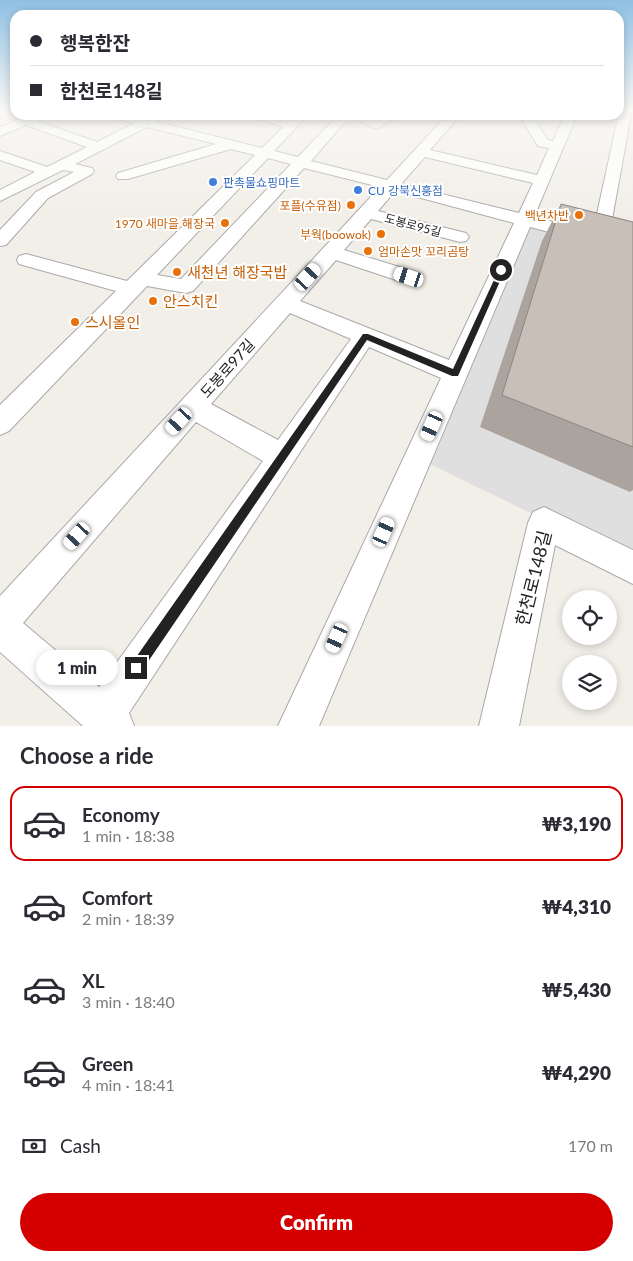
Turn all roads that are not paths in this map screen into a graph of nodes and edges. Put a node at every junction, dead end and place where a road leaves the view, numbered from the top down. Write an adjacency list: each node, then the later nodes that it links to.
1 (85, 143): 12 (street)
2 (107, 143): 12 (street)
3 (227, 143): 10 (street)
4 (276, 143): 14 (street)
5 (319, 143): 16 (street)
6 (430, 143): 13 (street, 도봉로97길)
7 (546, 143): 11 (street)
8 (559, 143): 11 (street)
9 (619, 143): 26 (street)
10 (232, 144): 14 (street); 20 (street)
11 (558, 146): 19 (street)
12 (99, 147): 17 (street)
13 (426, 147): 19 (street); 21 (street, 도봉로97길)
14 (266, 153): 16 (street); 32 (street)
15 (0, 155): 18 (street)
16 (301, 163): 21 (street); 32 (street)
17 (63, 165): 18 (street); 27 (street)
18 (48, 172): 22 (street)
19 (544, 174): 24 (street)
20 (123, 176)
21 (391, 184): 23 (street, 도봉로97길); 24 (street)
22 (0, 196)
23 (366, 213): 25 (street, 도봉로95길); 29 (street, 도봉로97길)
24 (524, 219): 26 (street); 35 (street)
25 (460, 237)
26 (600, 239): 28 (street)
27 (0, 241)
28 (633, 248)
29 (331, 252): 31 (street); 33 (street, 도봉로97길)
30 (26, 260): 32 (street)
31 (409, 277)
32 (137, 284): 37 (street)
33 (285, 303): 34 (street); 36 (street, 도봉로97길)
34 (366, 336): 35 (street); 38 (street)
35 (455, 373): 43 (street)
36 (192, 407): 38 (street); 40 (street, 도봉로97길)
37 (0, 423)
38 (282, 457): 42 (street)
39 (633, 567): 44 (street, 한천로148길)
40 (0, 622)
41 (0, 628): 42 (street)
42 (108, 721)
43 (298, 726)
44 (499, 726)

